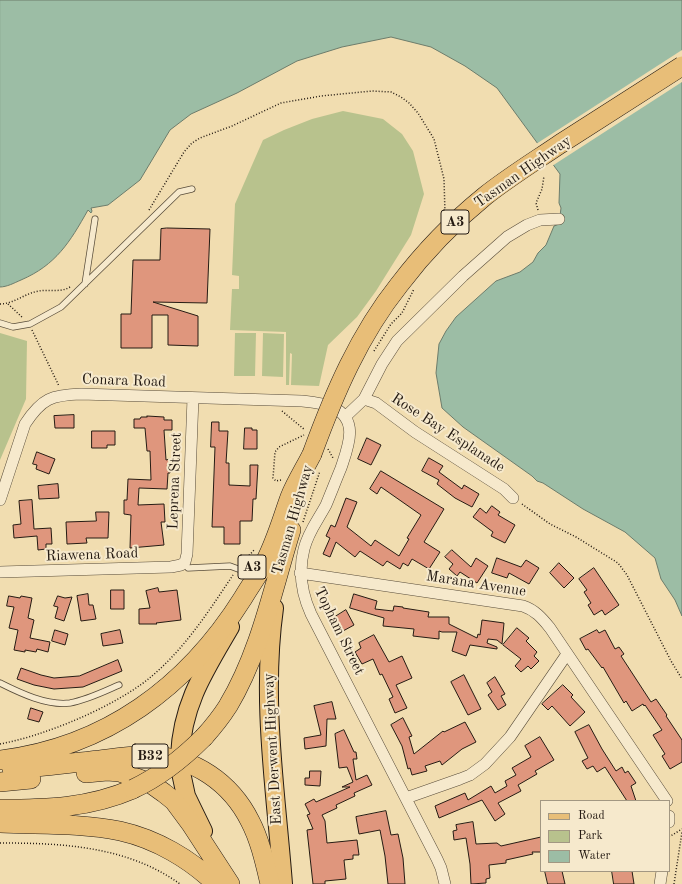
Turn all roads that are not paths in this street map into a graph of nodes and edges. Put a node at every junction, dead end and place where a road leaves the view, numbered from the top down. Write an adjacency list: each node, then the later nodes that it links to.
1 (682, 66): 10 (highway, Tasman Highway / A3, bridge)
2 (192, 189): 5 (lane)
3 (95, 219): 5 (lane)
4 (559, 219): 8 (street)
5 (85, 284): 6 (lane)
6 (0, 323)
7 (193, 398): 9 (street, Conara Road); 12 (street, Conara Road); 13 (street, Leprena Street)
8 (364, 399): 9 (street); 11 (street, Rose Bay Esplanade)
9 (345, 418): 17 (street, Topham Street)
10 (317, 460): 14 (highway, Tasman Highway / A3); 15 (highway, Tasman Highway / A3)
11 (513, 498)
12 (0, 500)
13 (184, 563): 15 (lane); 16 (street, Riawena Road)
14 (280, 566): 27 (highway, Tasman Highway / A3, bridge); 34 (main road, East Derwent Highway)
15 (249, 567): 21 (highway, A3); 22 (highway, Tasman Highway / A3); 32 (main road, A3)
16 (0, 572)
17 (300, 573): 18 (street, Marana Avenue); 25 (street, Topham Street)
18 (567, 654): 25 (street); 26 (street, Marana Avenue)
19 (0, 682): 20 (lane)
20 (119, 685)
21 (0, 753)
22 (0, 760)
23 (0, 770): 33 (highway, B32)
24 (0, 782): 31 (highway)
25 (406, 798): 35 (street, Topham Street)
26 (667, 800)
27 (0, 809)
28 (0, 823): 30 (highway)
29 (662, 872): 36 (street)
30 (216, 884)
31 (230, 884)
32 (236, 884)
33 (270, 884)
34 (283, 884)
35 (445, 884)
36 (660, 884)

